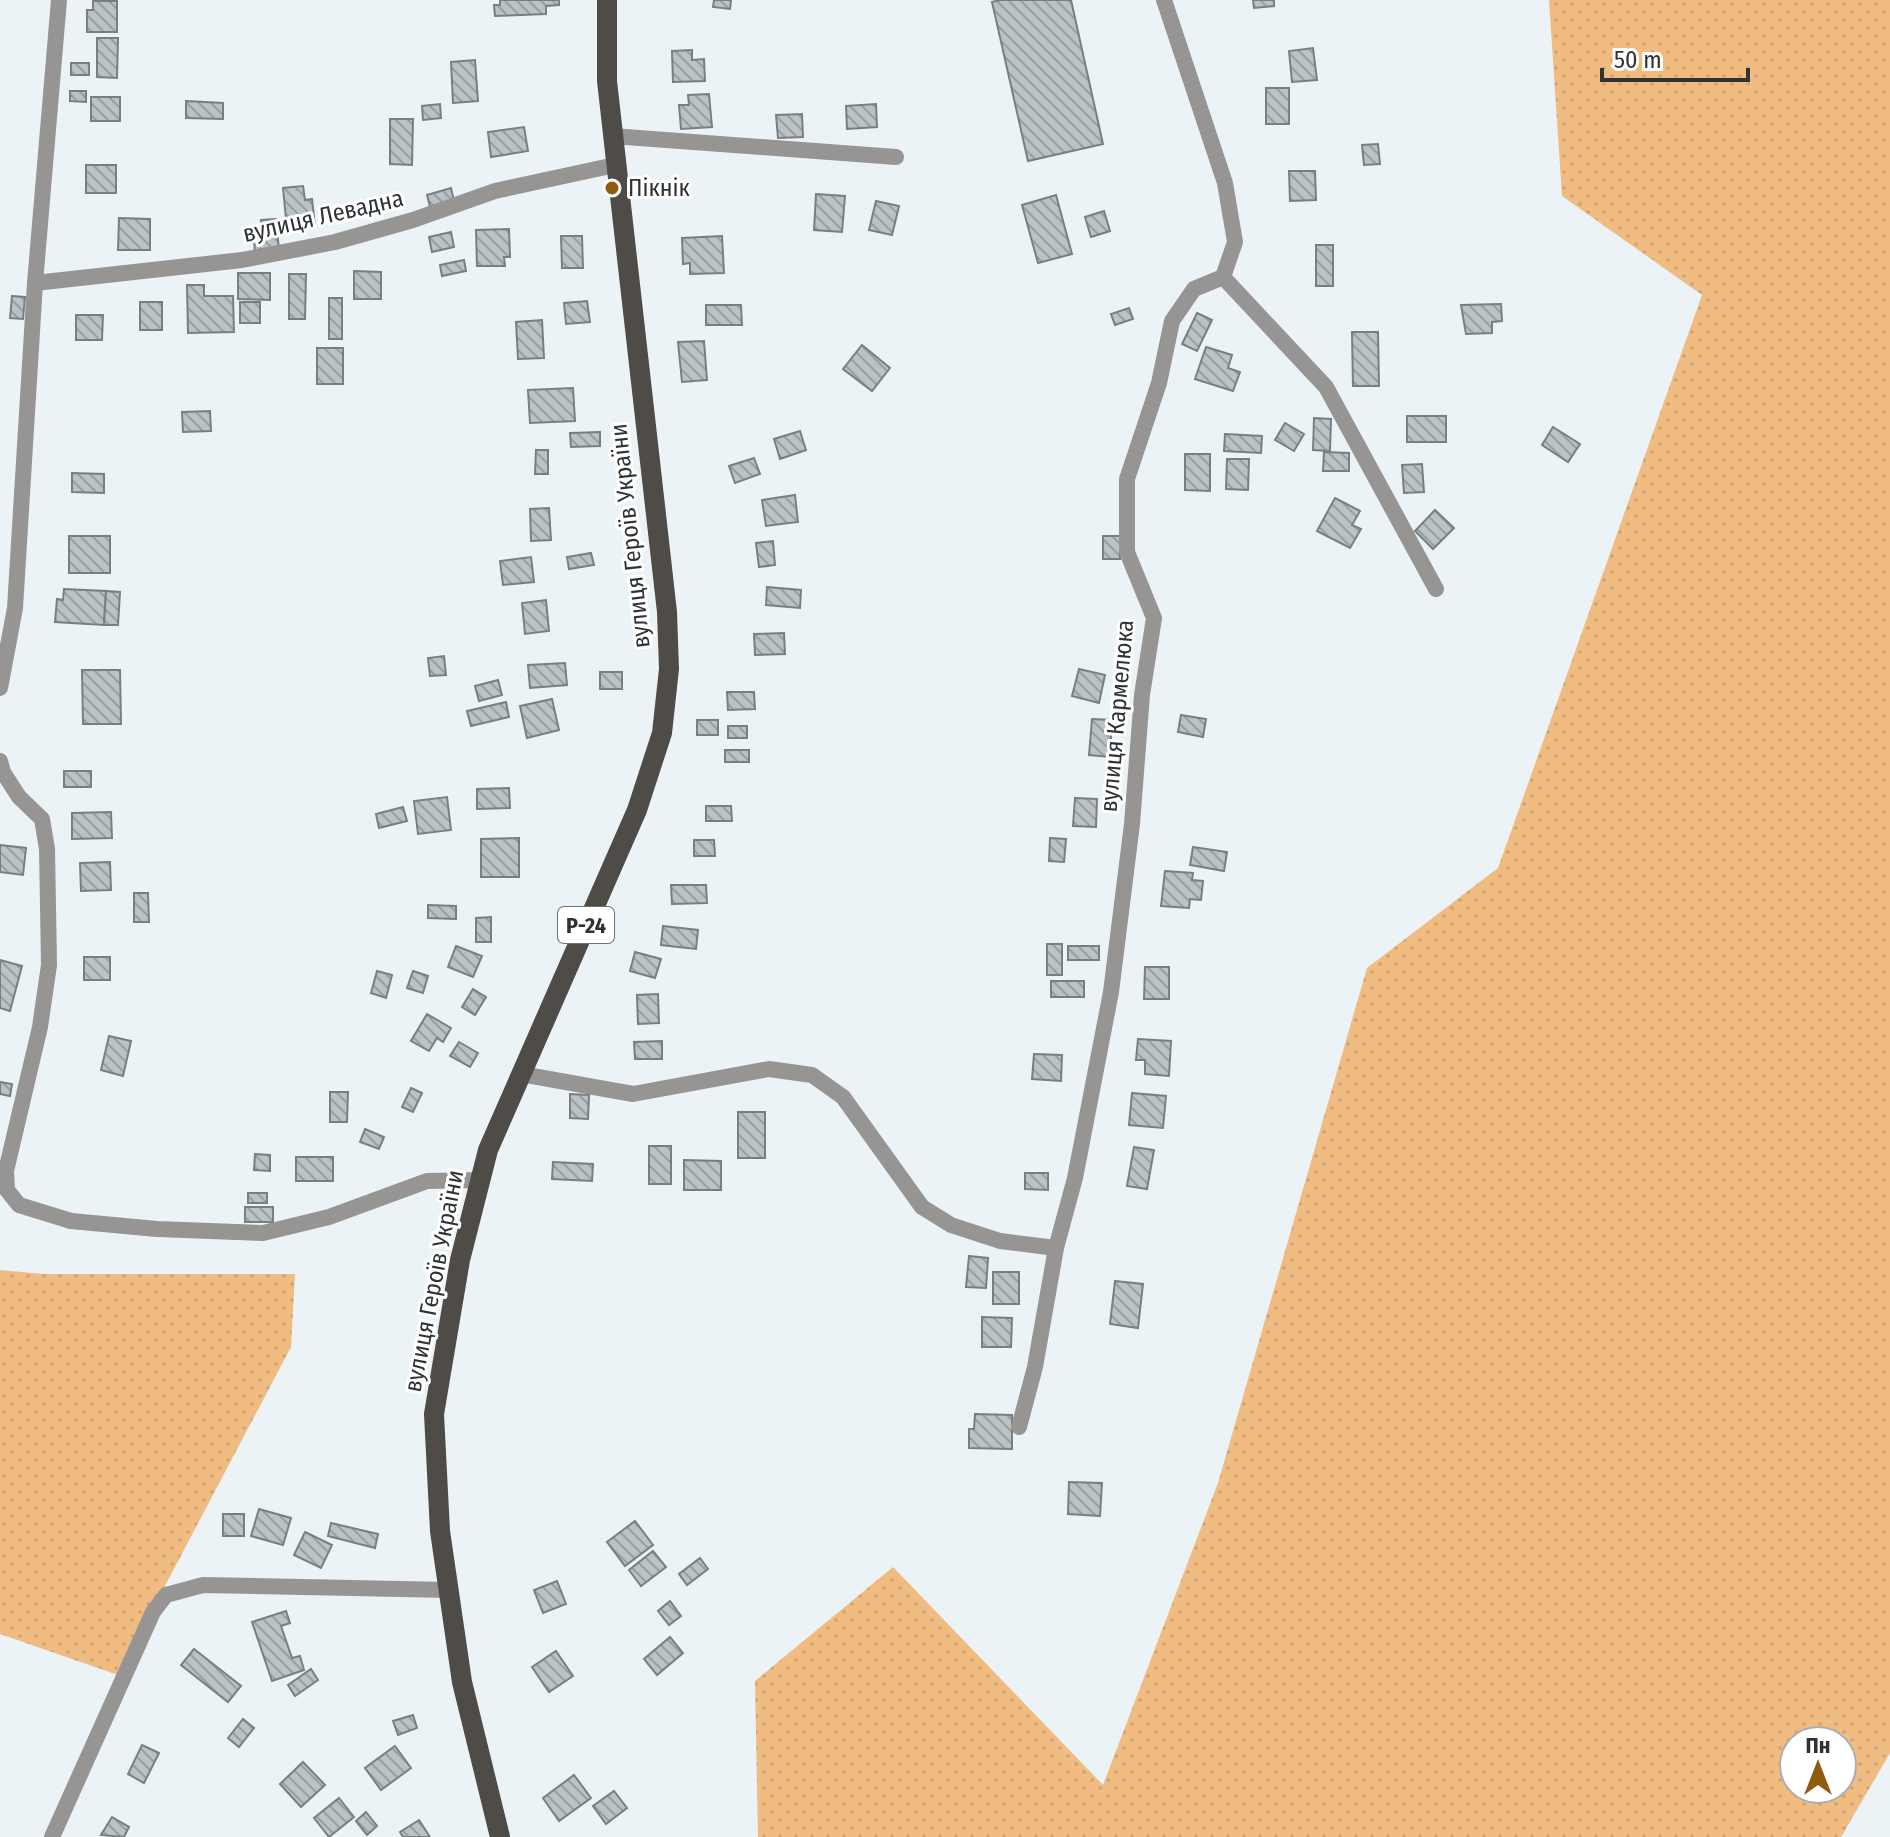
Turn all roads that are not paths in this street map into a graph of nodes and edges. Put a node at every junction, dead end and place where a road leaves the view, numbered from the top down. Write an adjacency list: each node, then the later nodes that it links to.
1 (59, 0): 8 (street)
2 (607, 0): 4 (main road, вулиця Героїв України / Р-24)
3 (1164, 0): 7 (street)
4 (612, 136): 5 (street); 6 (main road, вулиця Героїв України / Р-24)
5 (896, 157)
6 (615, 165): 8 (street, вулиця Левадна); 12 (main road, вулиця Героїв України / Р-24)
7 (1223, 277): 9 (street); 14 (street, вулиця Кармелюка)
8 (35, 283): 10 (street)
9 (1436, 589)
10 (0, 688)
11 (0, 761): 13 (street)
12 (521, 1074): 13 (main road, вулиця Героїв України / Р-24); 14 (street)
13 (481, 1180): 16 (main road, вулиця Героїв України / Р-24)
14 (1056, 1248): 15 (street, вулиця Кармелюка)
15 (1019, 1427)
16 (449, 1590): 17 (street); 18 (main road, вулиця Героїв України / Р-24)
17 (52, 1837)
18 (500, 1837)

